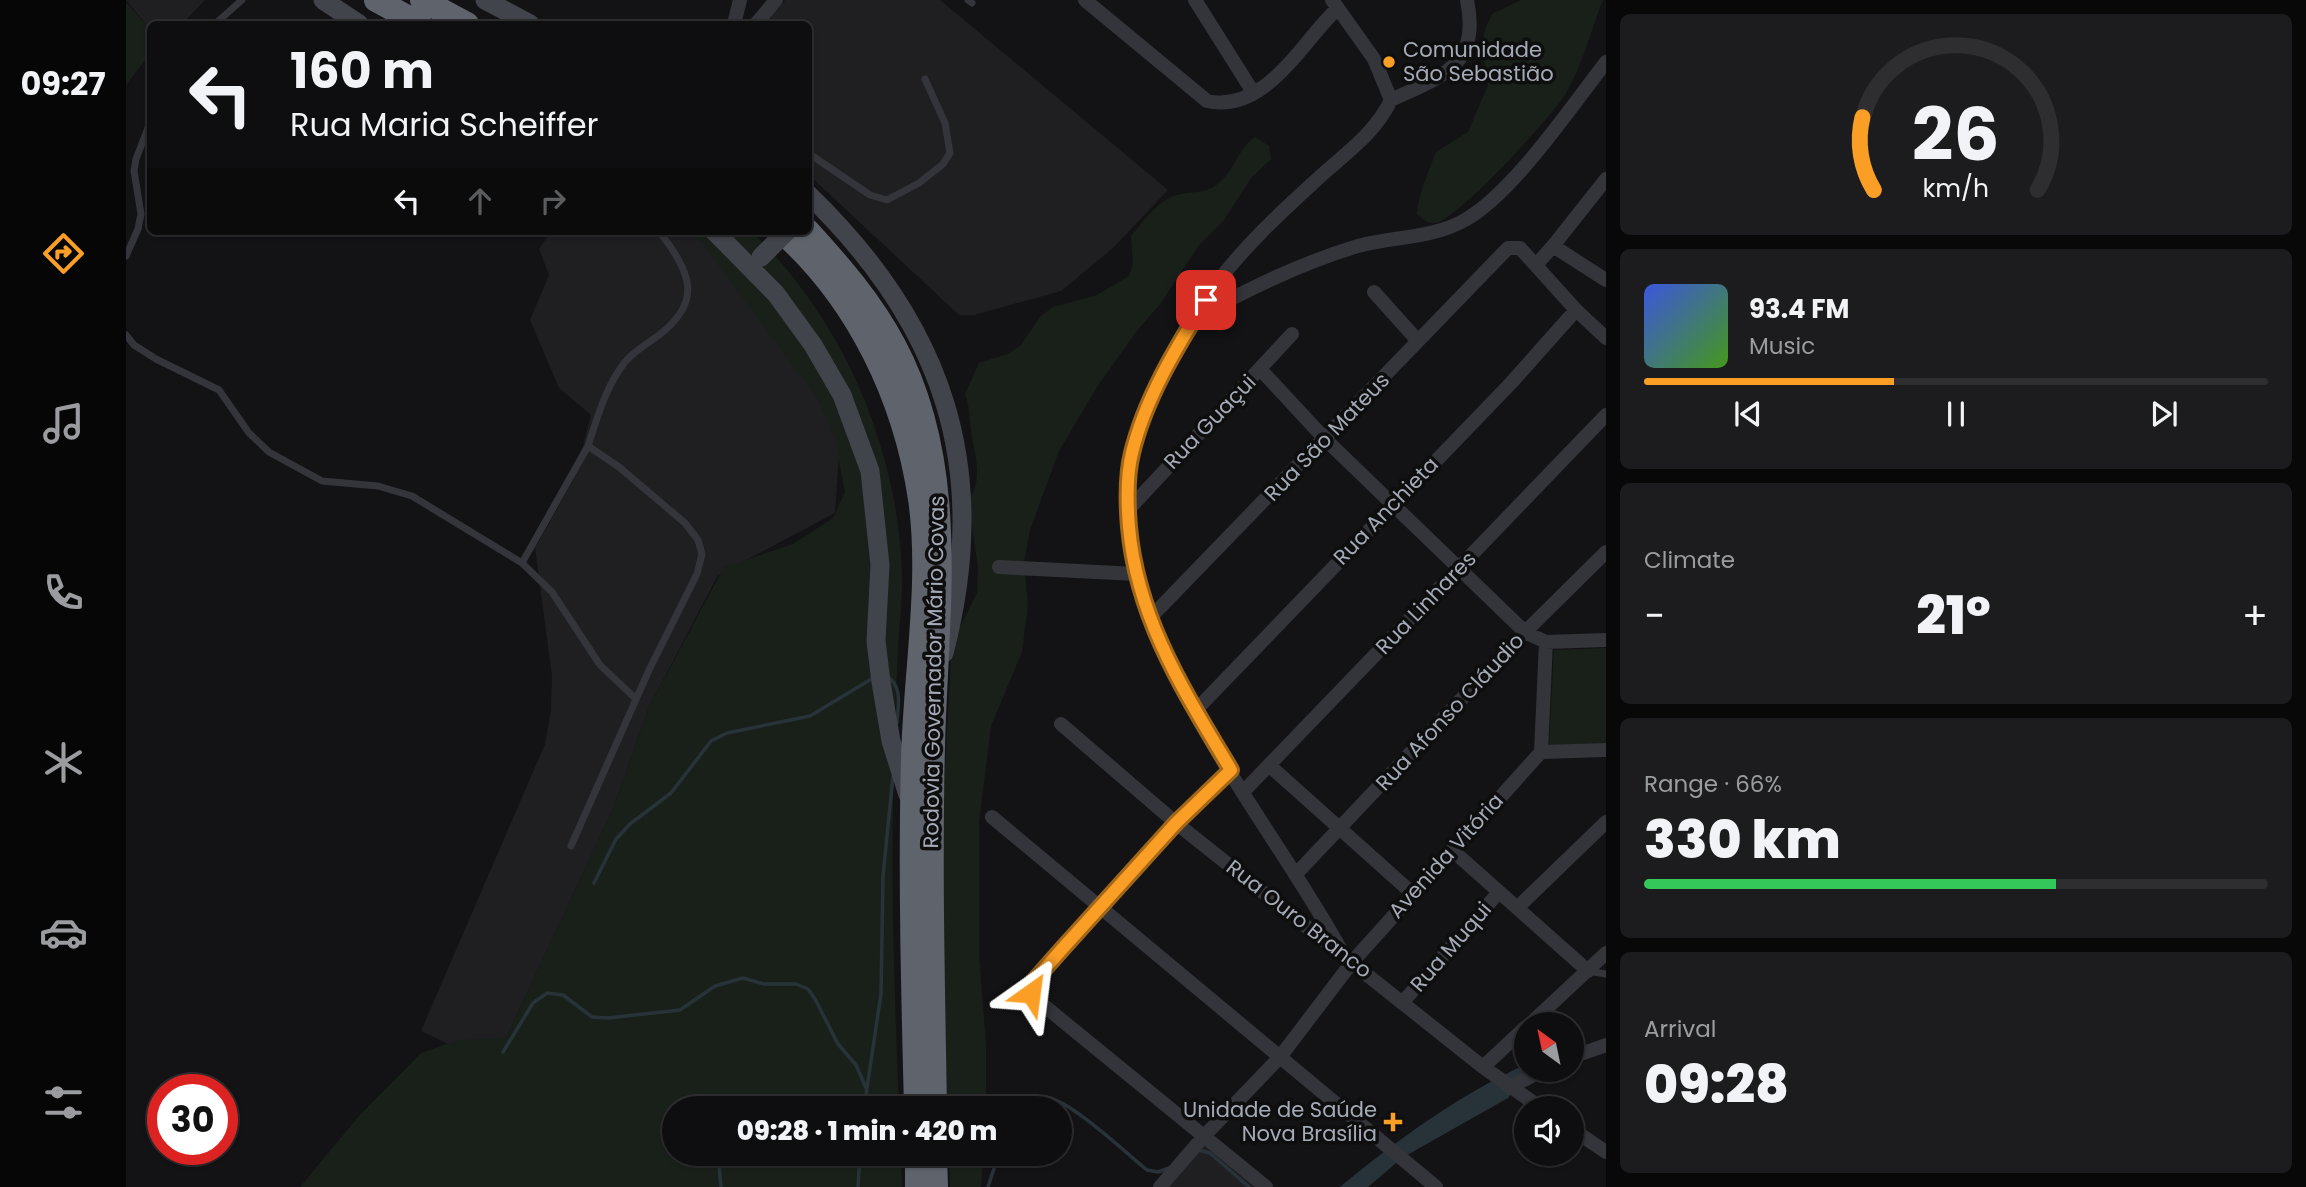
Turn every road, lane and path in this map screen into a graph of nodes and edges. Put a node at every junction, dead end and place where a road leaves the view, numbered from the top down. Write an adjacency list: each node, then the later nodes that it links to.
1 (242, 0): 13 (lane)
2 (323, 0): 14 (street)
3 (376, 0): 15 (highway)
4 (422, 0): 16 (highway)
5 (456, 0): 17 (highway)
6 (485, 0): 18 (street)
7 (740, 0): 19 (street)
8 (776, 0): 20 (street)
9 (1085, 0): 23 (street)
10 (1195, 0): 23 (street)
11 (1467, 0): 24 (street)
12 (1335, 4): 23 (street); 24 (street)
13 (218, 21)
14 (354, 21)
15 (414, 21)
16 (461, 21)
17 (474, 21)
18 (524, 21)
19 (735, 21)
20 (758, 21)
21 (1606, 62): 41 (street)
22 (925, 79): 26 (lane)
23 (1253, 92)
24 (1391, 100): 41 (street)
25 (147, 131): 35 (lane)
26 (812, 156)
27 (1606, 179): 34 (street)
28 (812, 202): 61 (street)
29 (662, 235): 49 (lane)
30 (719, 235): 36 (street, Rodovia Governador Mário Covas)
31 (783, 235): 36 (street, bridge)
32 (785, 235): 70 (highway, Rodovia Governador Mário Covas)
33 (812, 235): 61 (highway, Rodovia Governador Mário Covas)
34 (1553, 246): 37 (street); 38 (street)
35 (126, 256)
36 (756, 262): 70 (street, Rodovia Governador Mário Covas)
37 (1536, 265): 40 (street); 45 (street, Rua São Mateus)
38 (1606, 280)
39 (1374, 292): 45 (street)
40 (1576, 310): 44 (street); 50 (street, Rua Anchieta)
41 (1195, 317): 51 (street)
42 (1292, 334): 46 (street, Rua Guaçui)
43 (126, 335): 53 (lane)
44 (1606, 338)
45 (1419, 341): 48 (street, Rua São Mateus)
46 (1260, 369): 48 (street); 51 (street, Rua Guaçui)
47 (1606, 415): 55 (street, Rua Linhares)
48 (1325, 439): 50 (street); 57 (street, Rua São Mateus)
49 (588, 446): 53 (lane); 62 (lane)
50 (1393, 503): 55 (street); 63 (street, Rua Anchieta)
51 (1128, 510): 56 (street)
52 (1606, 552): 58 (street, Rua Afonso Cláudio)
53 (522, 563): 62 (lane)
54 (999, 568): 56 (street)
55 (1459, 568): 58 (street); 67 (street, Rua Linhares)
56 (1136, 574): 57 (street)
57 (1150, 618): 63 (street)
58 (1525, 632): 60 (street); 74 (street, Rua Afonso Cláudio)
59 (1606, 640): 60 (street)
60 (1546, 642): 66 (street)
61 (936, 685): 96 (highway, Rodovia Governador Mário Covas)
62 (636, 699): 75 (lane)
63 (1195, 711): 68 (street)
64 (1061, 724): 73 (street, Rua Ouro Branco)
65 (1606, 750): 66 (street)
66 (1541, 752): 76 (street, Avenida Vitória)
67 (1270, 766): 69 (street, Rua Linhares); 74 (street)
68 (1231, 770): 69 (street); 73 (street)
69 (1244, 791): 77 (street)
70 (912, 808): 95 (highway, Rodovia Governador Mário Covas)
71 (992, 817): 80 (street)
72 (1606, 822): 81 (street)
73 (1176, 823): 80 (street); 83 (street, Rua Ouro Branco)
74 (1339, 830): 77 (street, Rua Afonso Cláudio); 79 (street)
75 (571, 846)
76 (1452, 850): 78 (street); 79 (street, Avenida Vitória)
77 (1296, 874): 83 (street)
78 (1499, 892): 81 (street); 86 (street, Rua Muqui)
79 (1412, 893): 83 (street, Avenida Vitória)
80 (1101, 906): 91 (street); 98 (street)
81 (1517, 908): 84 (street)
82 (1606, 953): 84 (street)
83 (1347, 956): 86 (street, Rua Ouro Branco); 91 (street, Avenida Vitória)
84 (1588, 971): 85 (lane); 87 (street)
85 (1606, 974)
86 (1402, 1003): 92 (street, Rua Ouro Branco)
87 (1543, 1012)
88 (1514, 1038): 92 (street)
89 (1606, 1045): 90 (street)
90 (1584, 1053)
91 (1280, 1058): 98 (street, Avenida Vitória); 107 (street)
92 (1483, 1067): 94 (street, Rua Ouro Branco)
93 (1520, 1082): 94 (street)
94 (1510, 1087): 97 (street, Rua Ouro Branco)
95 (916, 1096)
96 (935, 1096)
97 (1523, 1096)
98 (1205, 1135): 105 (street, Avenida Vitória); 106 (street)
99 (1584, 1137): 100 (street)
100 (1606, 1152)
101 (917, 1166): 103 (highway)
102 (935, 1166): 104 (highway)
103 (917, 1187)
104 (936, 1187)
105 (1160, 1187)
106 (1266, 1187)
107 (1436, 1187)

